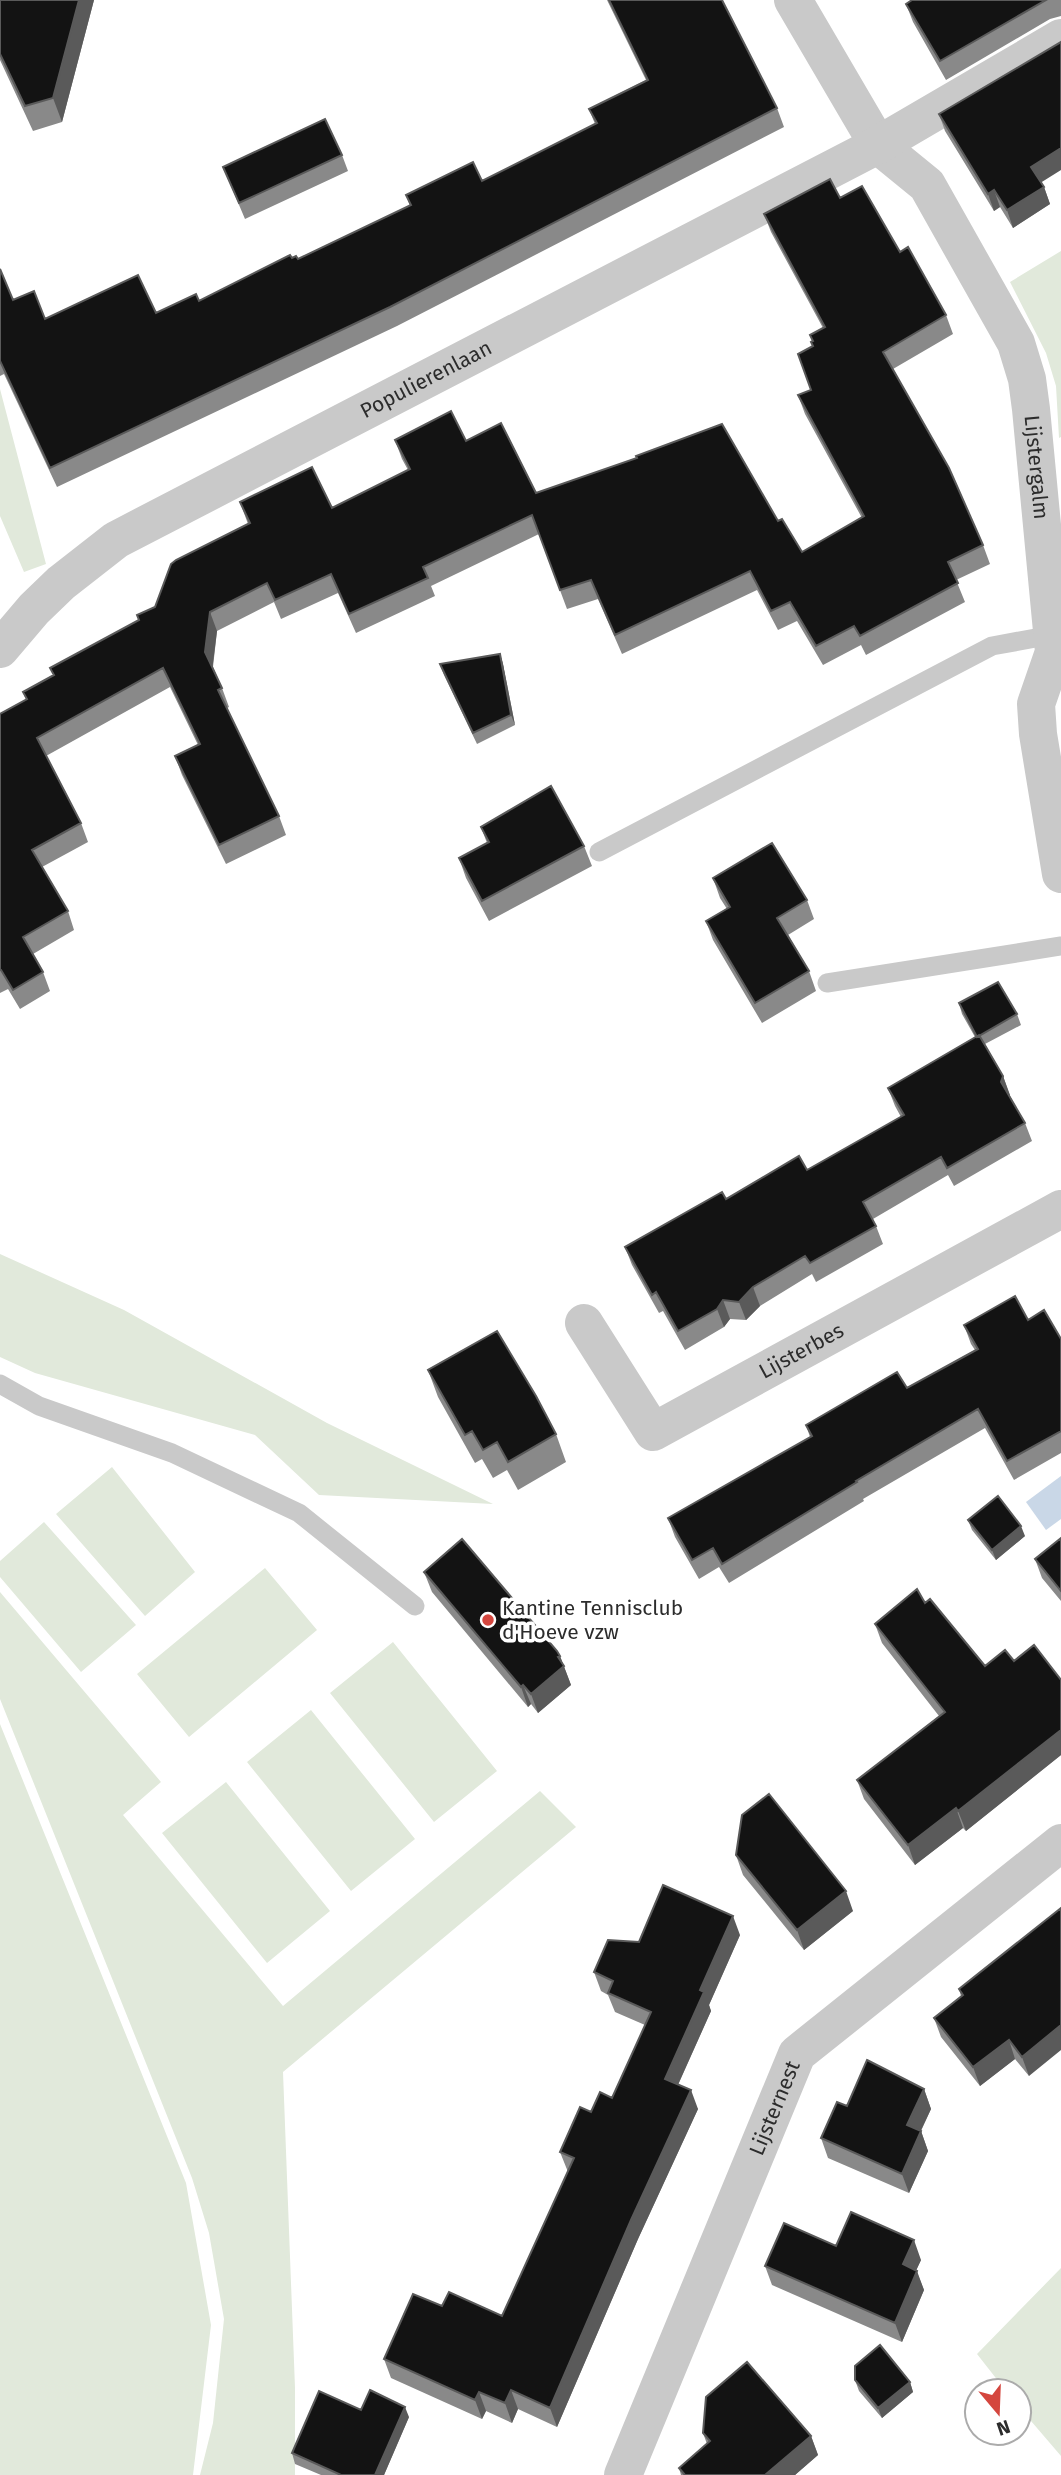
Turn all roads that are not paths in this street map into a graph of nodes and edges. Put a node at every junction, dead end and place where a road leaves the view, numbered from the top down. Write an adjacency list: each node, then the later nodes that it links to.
1 (793, 0): 3 (street, Lijstergalm)
2 (1061, 38): 3 (street)
3 (878, 145): 4 (street, Lijstergalm); 5 (street, Populierenlaan)
4 (1052, 635): 6 (lane); 7 (street, Lijstergalm)
5 (0, 649)
6 (599, 852)
7 (1061, 874)
8 (1061, 946): 9 (lane)
9 (827, 983)
10 (1061, 1209): 11 (street, Lijsterbes)
11 (584, 1322)
12 (0, 1384): 13 (lane)
13 (415, 1605)
14 (1061, 1843): 15 (street, Lijsternest)
15 (623, 2475)

